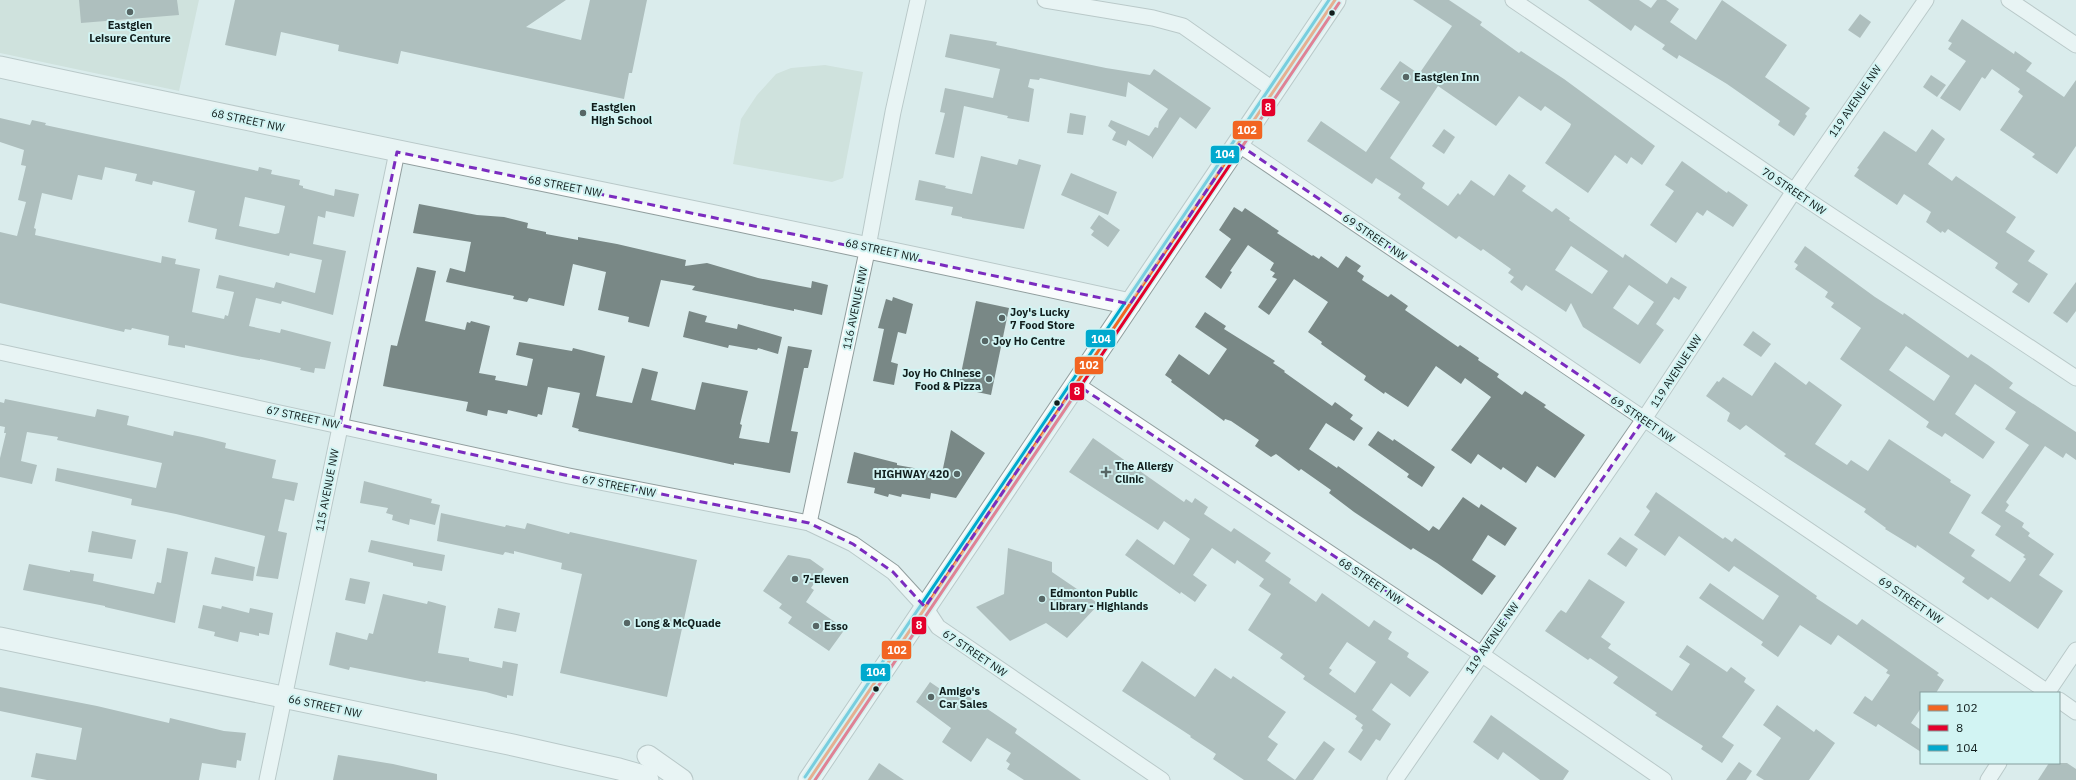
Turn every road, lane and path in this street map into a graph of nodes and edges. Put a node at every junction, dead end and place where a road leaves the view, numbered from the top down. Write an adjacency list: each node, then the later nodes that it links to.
1 (918, 0): 13 (street, 116 AVENUE NW)
2 (1045, 0): 9 (street)
3 (1335, 0): 9 (street)
4 (1513, 0): 12 (street, 70 STREET NW)
5 (1926, 0): 12 (street, 119 AVENUE NW)
6 (2009, 0): 7 (street)
7 (2076, 46)
8 (0, 67): 11 (street, 68 STREET NW)
9 (1274, 90): 10 (street)
10 (1238, 144): 14 (street); 18 (street, 69 STREET NW)
11 (397, 152): 13 (street, 68 STREET NW); 19 (street, 115 AVENUE NW)
12 (1794, 191): 16 (street, 70 STREET NW); 18 (street, 119 AVENUE NW)
13 (868, 247): 14 (street, 68 STREET NW); 20 (street, 116 AVENUE NW)
14 (1130, 304): 17 (street)
15 (0, 352): 19 (street, 67 STREET NW)
16 (2076, 378)
17 (1076, 384): 21 (street); 24 (street, 68 STREET NW)
18 (1644, 419): 24 (street, 119 AVENUE NW); 25 (street, 69 STREET NW)
19 (340, 425): 20 (street, 67 STREET NW); 27 (street, 115 AVENUE NW)
20 (810, 523): 21 (street, 67 STREET NW)
21 (925, 607): 35 (street); 36 (street, 67 STREET NW)
22 (0, 638): 27 (street, 66 STREET NW)
23 (2076, 650): 26 (street)
24 (1481, 654): 37 (street, 119 AVENUE NW); 38 (street, 68 STREET NW)
25 (2047, 692)
26 (2049, 692)
27 (285, 698): 32 (street, 115 AVENUE NW); 33 (street, 66 STREET NW)
28 (2060, 701): 29 (street)
29 (2076, 712)
30 (648, 756): 34 (street)
31 (1998, 764): 39 (street)
32 (267, 780)
33 (648, 780)
34 (682, 780)
35 (809, 780)
36 (1162, 780)
37 (1395, 780)
38 (1664, 780)
39 (1988, 780)

